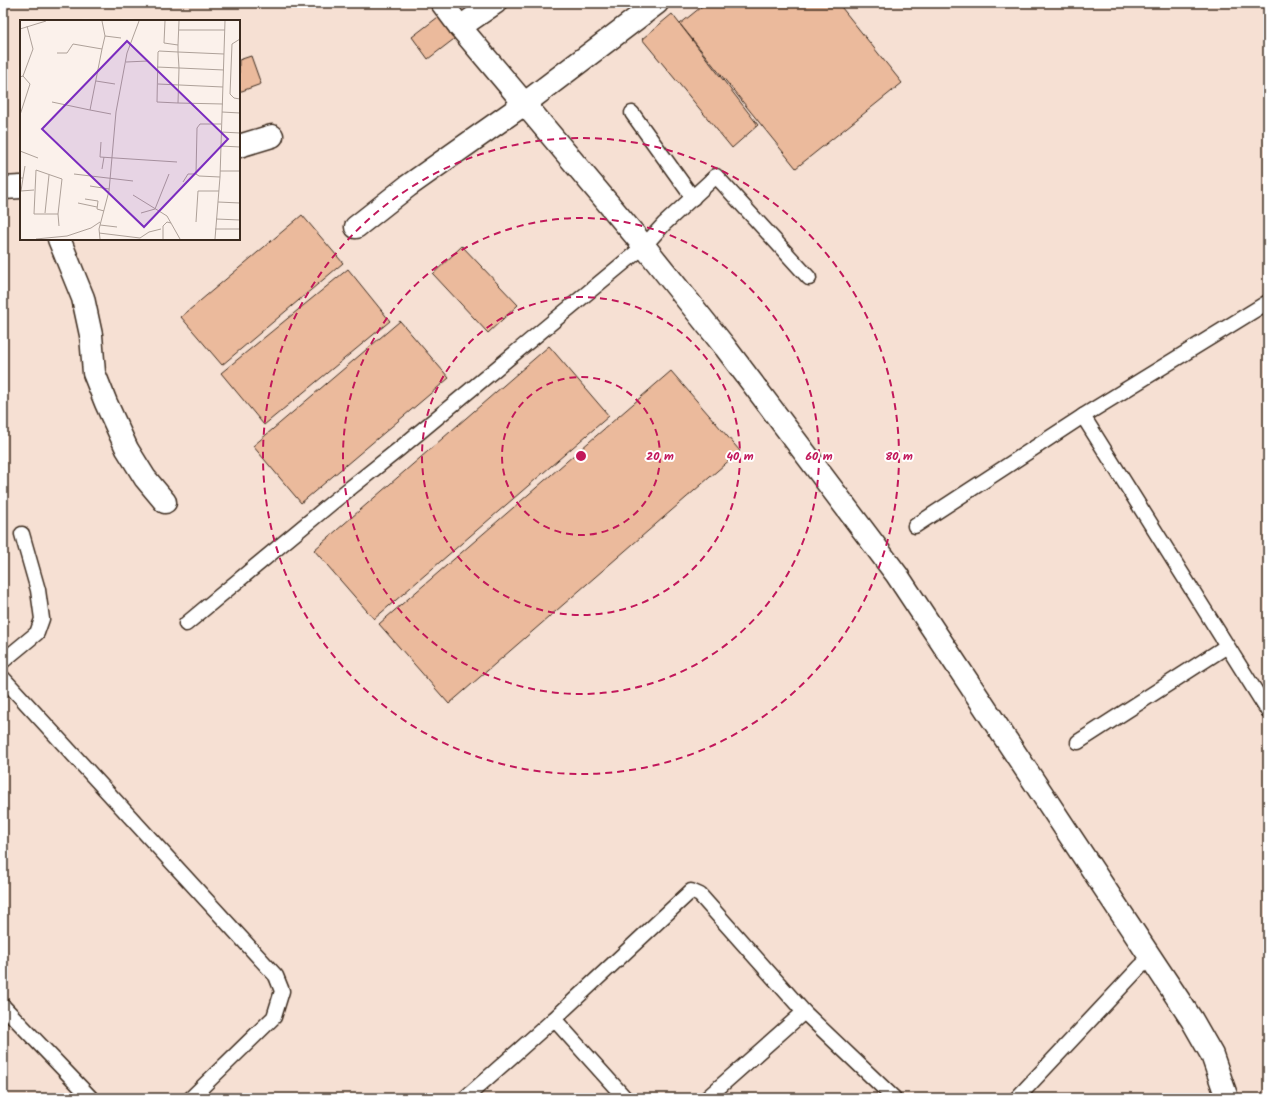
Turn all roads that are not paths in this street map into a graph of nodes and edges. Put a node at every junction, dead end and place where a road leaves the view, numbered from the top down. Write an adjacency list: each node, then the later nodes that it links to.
1 (442, 3): 4 (street)
2 (495, 3): 4 (street)
3 (658, 3): 5 (street)
4 (460, 27): 5 (street)
5 (524, 104): 12 (street); 14 (street)
6 (632, 113): 11 (lane)
7 (272, 136): 8 (street)
8 (240, 146)
9 (20, 187): 10 (street)
10 (3, 188)
11 (693, 198): 14 (lane); 15 (lane)
12 (356, 227)
13 (59, 240): 18 (street)
14 (644, 246): 21 (lane); 27 (street)
15 (809, 278)
16 (1268, 302): 17 (lane)
17 (1083, 416): 19 (lane); 22 (lane)
18 (165, 502)
19 (915, 526)
20 (22, 534): 23 (lane)
21 (186, 624)
22 (1227, 646): 25 (lane); 26 (lane)
23 (3, 661)
24 (3, 678): 32 (lane)
25 (1268, 711)
26 (1078, 742)
27 (1150, 958): 37 (lane); 38 (street)
28 (4, 1009): 31 (lane)
29 (804, 1012): 30 (lane); 35 (lane); 36 (lane)
30 (554, 1019): 33 (lane); 34 (lane)
31 (91, 1098)
32 (190, 1098)
33 (465, 1098)
34 (625, 1098)
35 (707, 1098)
36 (894, 1098)
37 (1017, 1098)
38 (1227, 1098)

